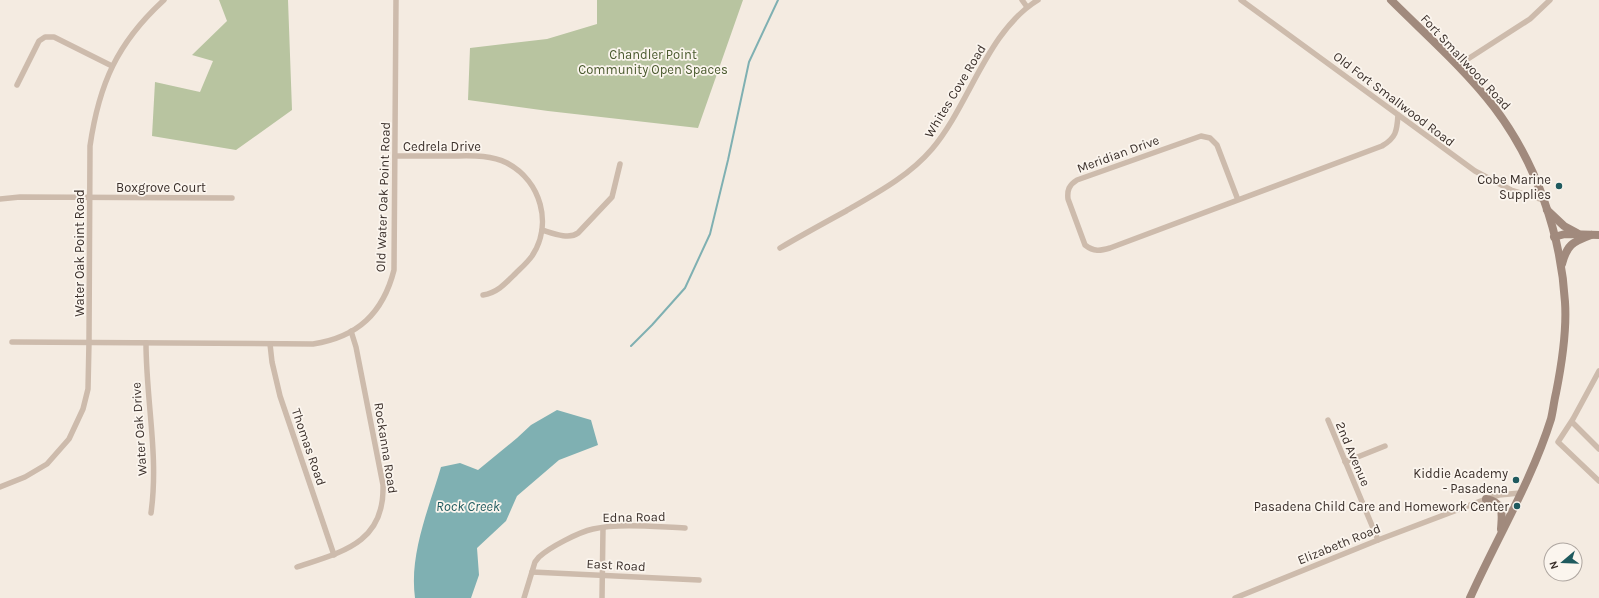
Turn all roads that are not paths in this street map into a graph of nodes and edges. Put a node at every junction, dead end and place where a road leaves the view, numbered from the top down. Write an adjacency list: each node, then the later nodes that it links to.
1 (164, 0): 9 (street, Water Oak Point Road)
2 (396, 0): 13 (street, Old Water Oak Point Road)
3 (1022, 0): 8 (street)
4 (1038, 0): 8 (street, Whites Cove Road)
5 (1241, 0): 12 (street, Old Fort Smallwood Road)
6 (1391, 0): 10 (main road, Fort Smallwood Road)
7 (1550, 0): 10 (street)
8 (1027, 7): 25 (street, Whites Cove Road)
9 (112, 66): 11 (street); 15 (street, Water Oak Point Road)
10 (1457, 66): 19 (main road, Fort Smallwood Road)
11 (17, 85)
12 (1398, 115): 18 (street, Meridian Drive); 19 (street, Old Fort Smallwood Road)
13 (396, 156): 21 (street, Cedrela Drive); 28 (street, Old Water Oak Point Road)
14 (620, 164): 21 (street)
15 (90, 198): 16 (street, Boxgrove Court); 17 (street, Boxgrove Court); 30 (street, Water Oak Point Road)
16 (232, 198)
17 (0, 199)
18 (1238, 200): 18 (street, Meridian Drive)
19 (1543, 200): 20 (main road, Fort Smallwood Road)
20 (1546, 208): 22 (main road); 24 (main road, Fort Smallwood Road)
21 (542, 230): 27 (street, Cedrela Drive)
22 (1582, 234): 23 (main road); 24 (main road)
23 (1595, 235): 26 (main road)
24 (1554, 237): 26 (main road, Fort Smallwood Road)
25 (780, 248)
26 (1562, 265): 41 (main road, Fort Smallwood Road)
27 (483, 295)
28 (351, 331): 32 (street, Old Water Oak Point Road); 48 (street, Rockanna Road)
29 (12, 342): 30 (street, Old Water Oak Point Road)
30 (89, 342): 31 (street, Old Water Oak Point Road); 40 (street, Water Oak Point Road)
31 (146, 343): 32 (street, Old Water Oak Point Road); 43 (street, Water Oak Drive)
32 (270, 344): 48 (street, Thomas Road)
33 (1599, 370): 35 (street)
34 (1328, 420): 38 (street, 2nd Avenue)
35 (1572, 422): 37 (street); 39 (street)
36 (1385, 446): 38 (street)
37 (1599, 450)
38 (1345, 462): 47 (street, 2nd Avenue)
39 (1599, 481)
40 (0, 487)
41 (1520, 493): 42 (street, Elizabeth Road); 46 (main road, Fort Smallwood Road)
42 (1486, 499): 46 (main road); 47 (street, Elizabeth Road)
43 (151, 513)
44 (603, 528): 45 (street, Edna Road); 50 (street, Edna Road); 51 (street)
45 (685, 528)
46 (1500, 533): 56 (main road, Fort Smallwood Road)
47 (1378, 540): 55 (street, Elizabeth Road)
48 (334, 555): 49 (street, Rockanna Road)
49 (297, 567)
50 (532, 572): 51 (street, East Road); 53 (street, Edna Road)
51 (604, 576): 52 (street, East Road); 54 (street)
52 (699, 580)
53 (524, 598)
54 (602, 598)
55 (1235, 598)
56 (1470, 598)

